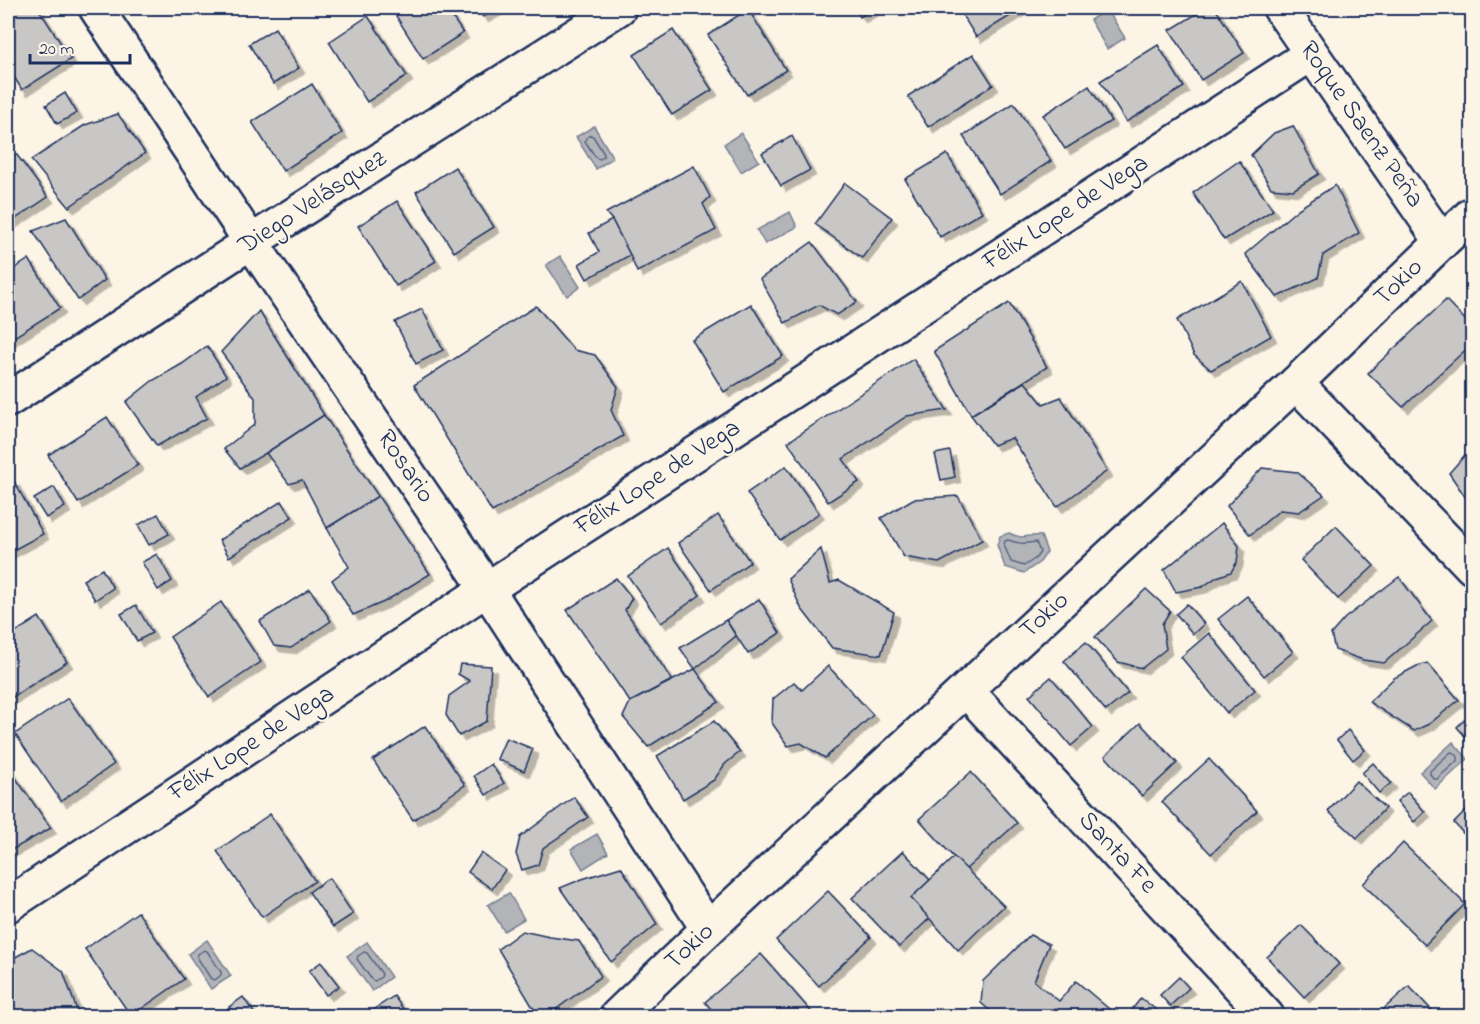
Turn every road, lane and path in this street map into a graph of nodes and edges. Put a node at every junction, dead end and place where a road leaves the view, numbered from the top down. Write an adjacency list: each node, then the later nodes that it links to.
1 (96, 8): 6 (street, Rosario)
2 (619, 8): 6 (street, Diego Velásquez)
3 (1280, 8): 4 (street, Roque Saenz Peña)
4 (1311, 54): 7 (street, Roque Saenz Peña); 11 (street, Félix Lope de Vega)
5 (1473, 214): 7 (street, Tokio)
6 (252, 242): 9 (street, Diego Velásquez); 11 (street, Rosario)
7 (1442, 242): 8 (street, Tokio)
8 (1296, 383): 10 (street); 12 (street, Tokio)
9 (8, 400)
10 (1473, 567)
11 (488, 589): 13 (street, Félix Lope de Vega); 14 (street, Rosario)
12 (966, 690): 14 (street, Tokio); 16 (street, Santa Fe)
13 (8, 906)
14 (708, 929): 15 (street, Tokio)
15 (625, 1014)
16 (1267, 1017)

